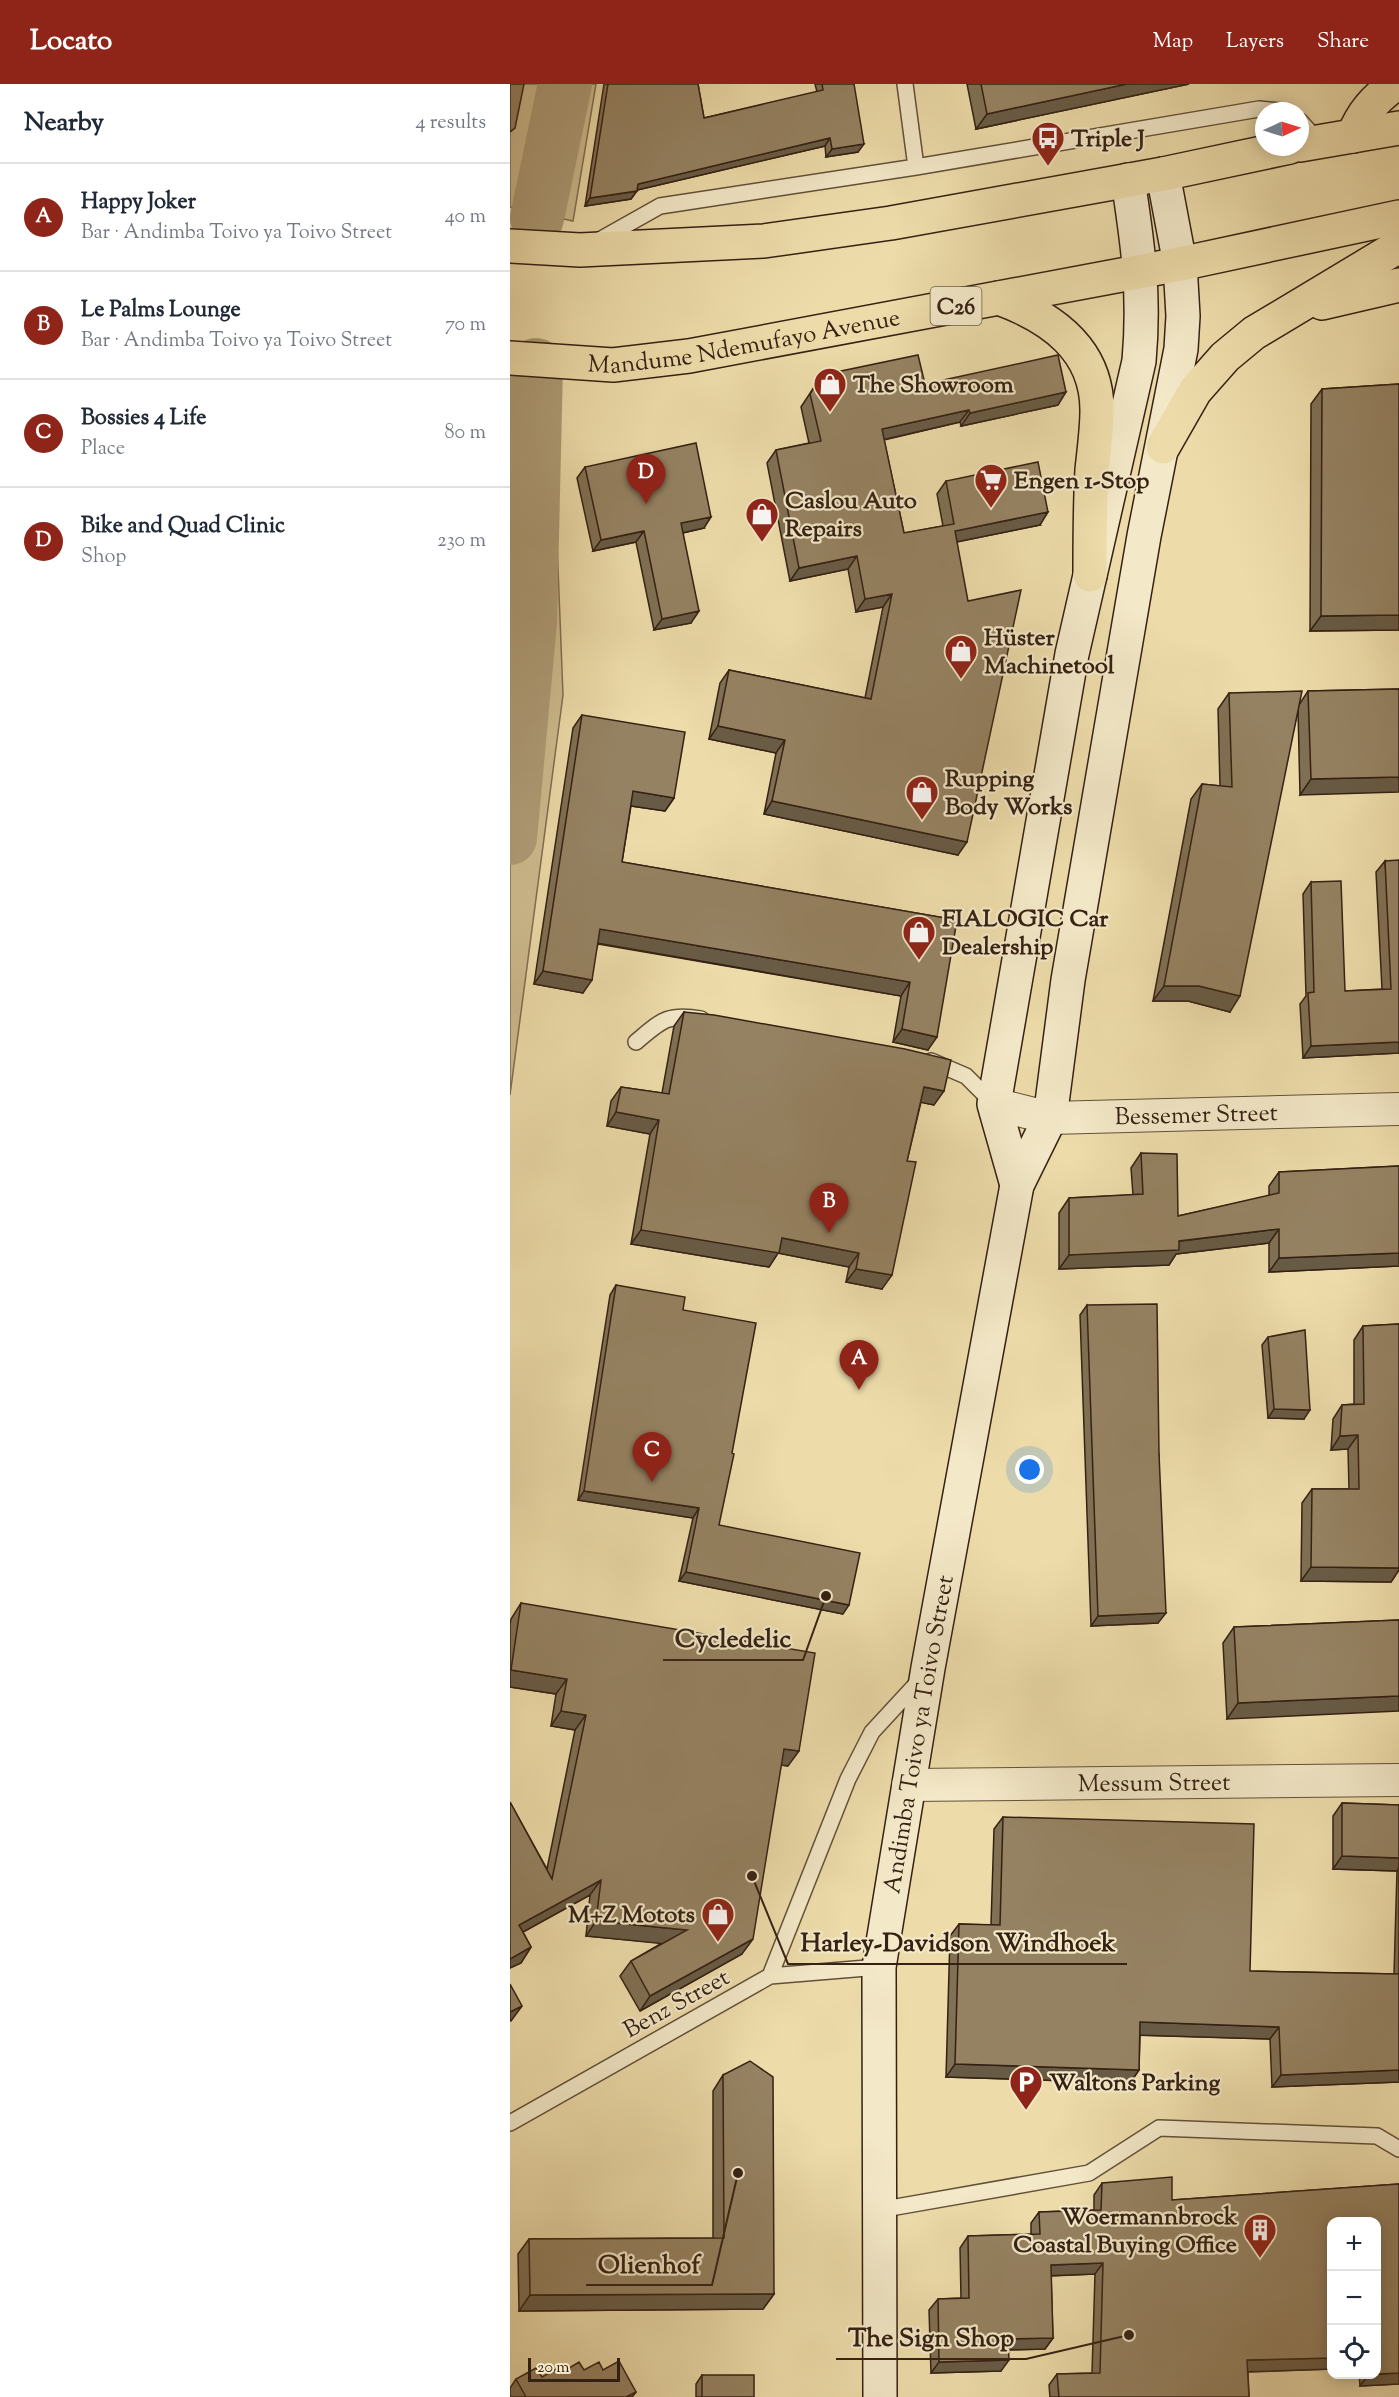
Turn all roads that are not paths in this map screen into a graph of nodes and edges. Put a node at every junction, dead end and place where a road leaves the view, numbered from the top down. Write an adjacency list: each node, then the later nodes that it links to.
1 (904, 84): 8 (lane)
2 (1395, 84): 5 (main road)
3 (1255, 110): 8 (lane)
4 (1399, 128): 5 (main road)
5 (1353, 136): 6 (main road)
6 (1309, 138)
7 (1255, 150): 9 (main road)
8 (916, 167): 14 (lane)
9 (1163, 174): 10 (main road); 15 (street, Andimba Toivo ya Toivo Street)
10 (1128, 180): 14 (main road); 16 (street, Andimba Toivo ya Toivo Street)
11 (1399, 218): 15 (main road, Mandume Ndemufayo Avenue / C26)
12 (510, 246): 14 (main road)
13 (1399, 246): 19 (main road)
14 (580, 250)
15 (1180, 264): 16 (main road, Mandume Ndemufayo Avenue / C26); 21 (street, Andimba Toivo ya Toivo Street)
16 (1142, 270): 18 (main road, Mandume Ndemufayo Avenue / C26); 22 (street, Andimba Toivo ya Toivo Street)
17 (1399, 285): 19 (main road)
18 (999, 298): 20 (main road, Mandume Ndemufayo Avenue / C26); 22 (main road)
19 (1287, 312): 21 (main road)
20 (510, 358)
21 (1163, 447): 28 (street, Andimba Toivo ya Toivo Street)
22 (1090, 575): 26 (street, Andimba Toivo ya Toivo Street)
23 (717, 1022): 24 (lane)
24 (636, 1042)
25 (916, 1058): 26 (lane)
26 (994, 1104): 28 (street, Bessemer Street); 29 (street, Andimba Toivo ya Toivo Street)
27 (1399, 1109): 28 (street, Bessemer Street)
28 (1050, 1118): 29 (street, Andimba Toivo ya Toivo Street)
29 (1017, 1185): 30 (street, Andimba Toivo ya Toivo Street)
30 (928, 1672): 32 (street, Andimba Toivo ya Toivo Street); 34 (lane)
31 (1399, 1780): 32 (street, Messum Street)
32 (908, 1785): 33 (street, Andimba Toivo ya Toivo Street)
33 (879, 1967): 34 (lane, Benz Street); 37 (street, Andimba Toivo ya Toivo Street)
34 (770, 1976): 35 (lane, Benz Street)
35 (510, 2123)
36 (1399, 2149): 37 (lane)
37 (879, 2210): 38 (street, Andimba Toivo ya Toivo Street)
38 (880, 2397)

